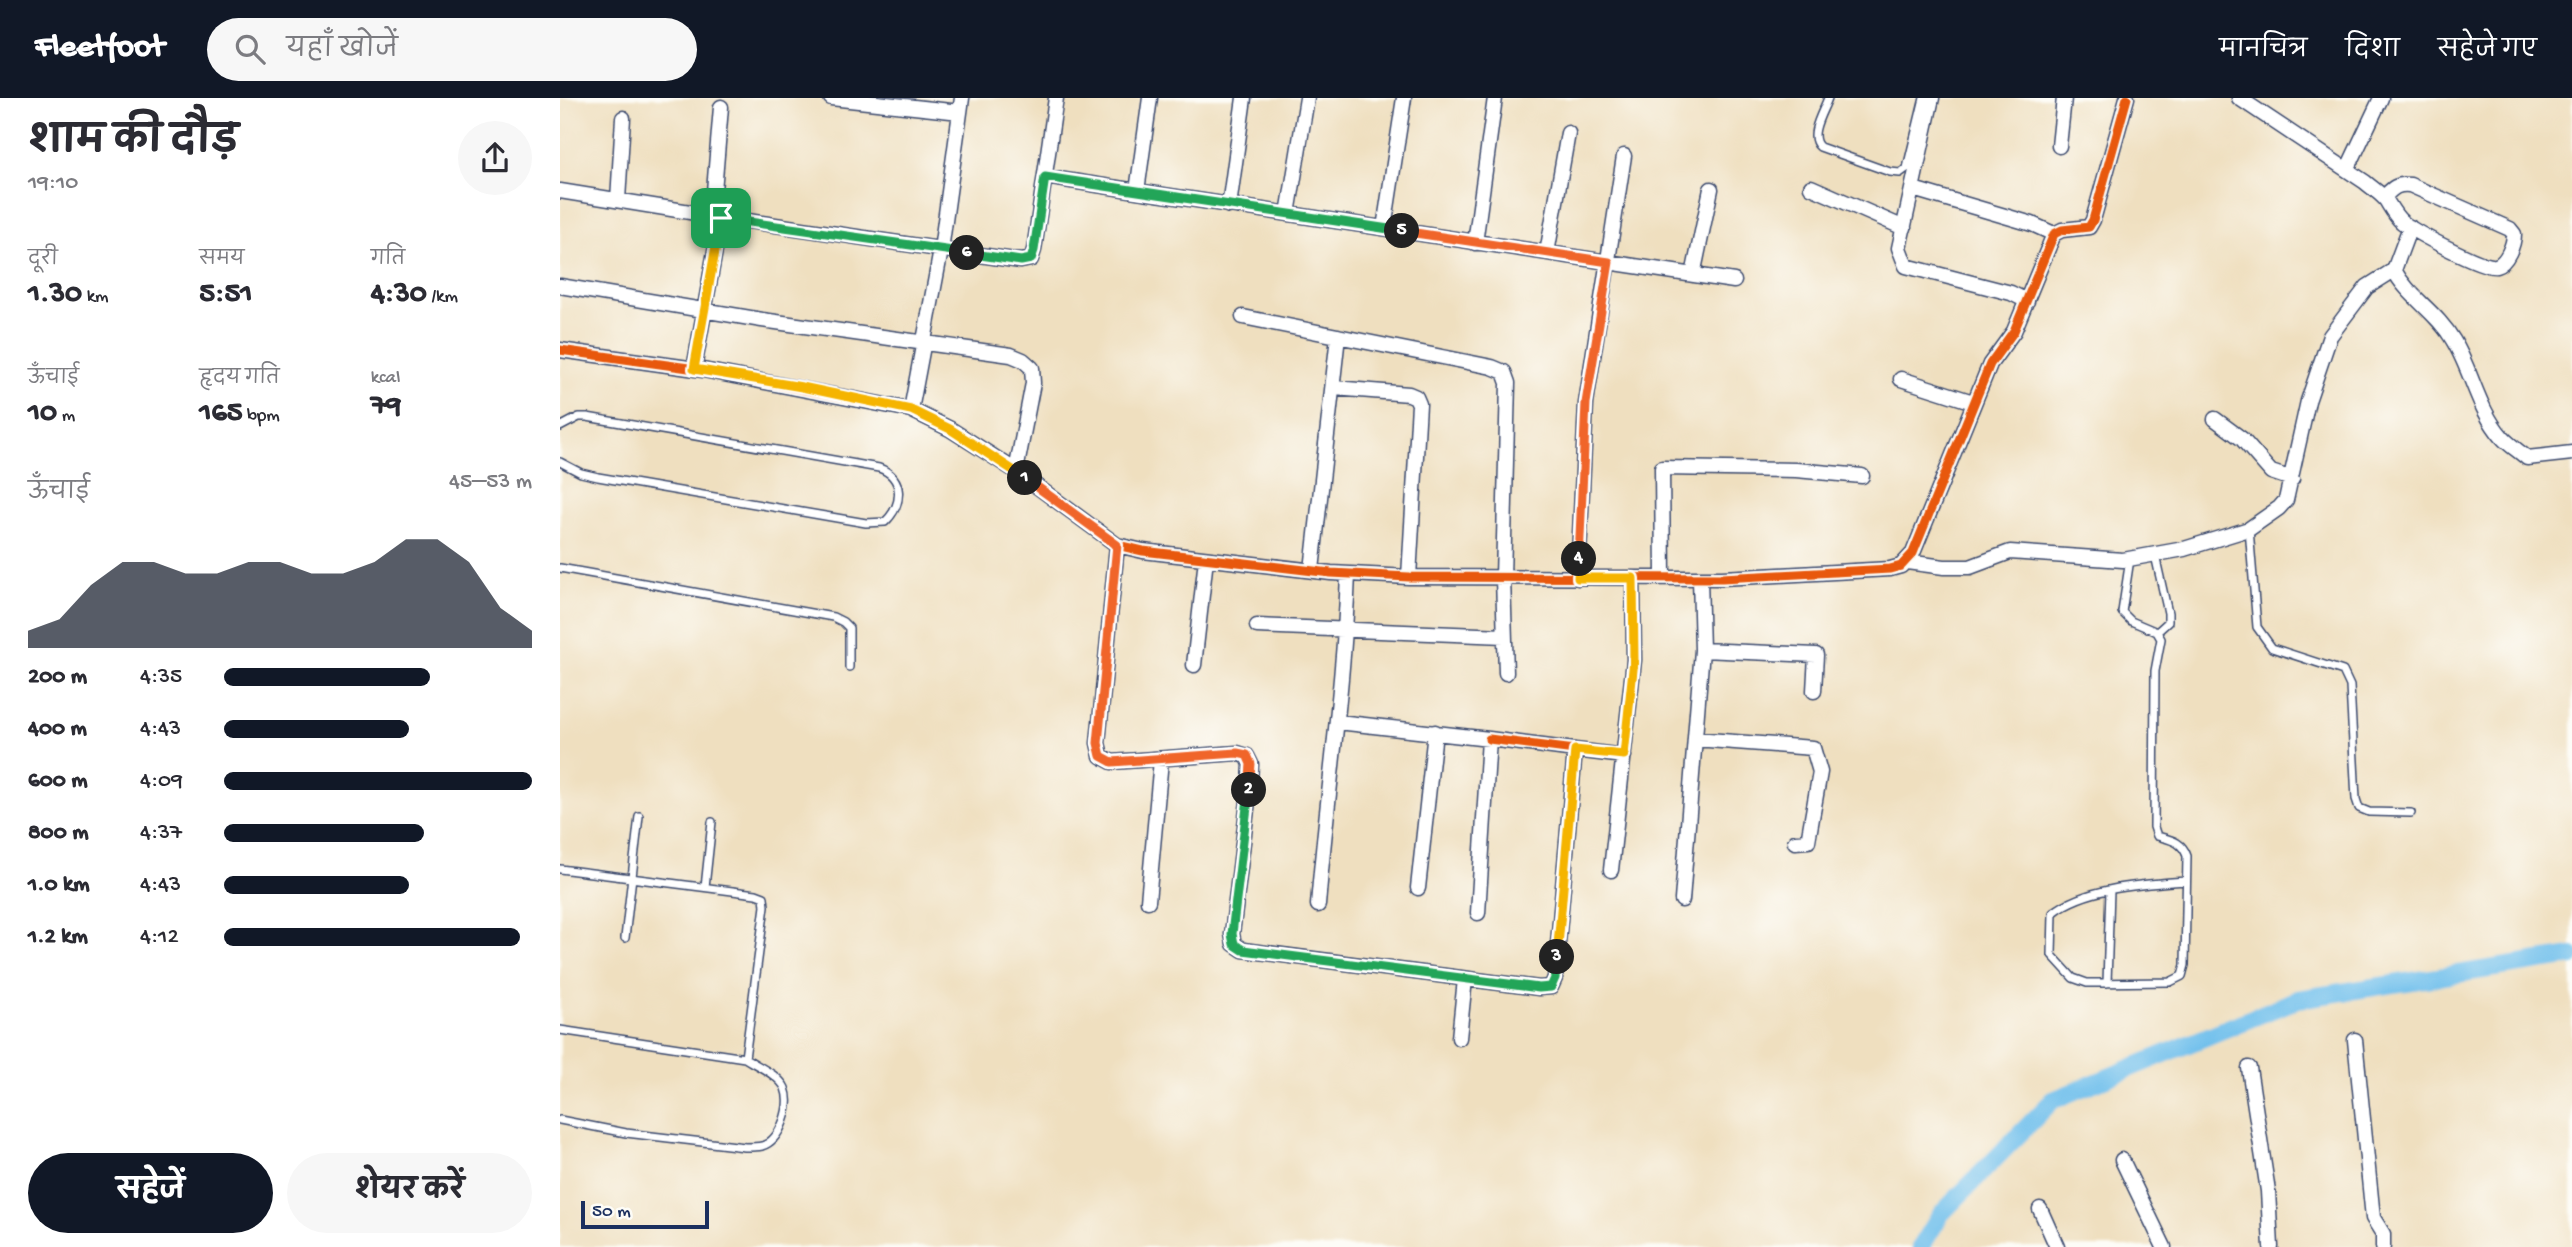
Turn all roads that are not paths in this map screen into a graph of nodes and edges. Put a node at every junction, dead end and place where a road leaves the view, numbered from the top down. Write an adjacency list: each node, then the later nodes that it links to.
1 (831, 98): 15 (street)
2 (1056, 98): 22 (street)
3 (1150, 98): 27 (street)
4 (1244, 98): 30 (street)
5 (1307, 98): 31 (street)
6 (1404, 98): 34 (street)
7 (1495, 98): 37 (street)
8 (1828, 98): 9 (lane)
9 (1924, 98)
10 (1932, 98): 25 (street)
11 (2064, 98): 19 (street)
12 (2127, 98): 36 (street)
13 (2239, 98): 21 (street)
14 (2381, 98): 21 (street)
15 (961, 105): 38 (street)
16 (721, 107): 32 (street)
17 (623, 118): 29 (street)
18 (1568, 133): 39 (street)
19 (2059, 146)
20 (1624, 156): 40 (street)
21 (2347, 170): 28 (street)
22 (1045, 177): 27 (street); 38 (street)
23 (1811, 187): 35 (street)
24 (1711, 189): 42 (street)
25 (1913, 189): 35 (street); 36 (street)
26 (560, 191): 29 (street)
27 (1137, 191): 30 (street)
28 (2384, 197): 33 (street); 33 (street)
29 (618, 200): 32 (street)
30 (1229, 206): 31 (street)
31 (1288, 214): 34 (street)
32 (717, 216): 38 (street); 46 (street)
33 (2410, 227): 41 (street)
34 (1384, 228): 37 (street)
35 (1904, 228): 45 (street)
36 (2054, 234): 45 (street)
37 (1475, 243): 39 (street)
38 (941, 250): 49 (street)
39 (1547, 253): 40 (street)
40 (1609, 262): 42 (street); 74 (street)
41 (2394, 270): 58 (street); 62 (street)
42 (1693, 275): 43 (street)
43 (1734, 281)
44 (560, 286): 46 (street)
45 (2027, 301): 54 (street)
46 (706, 311): 49 (street); 51 (street)
47 (1243, 317): 48 (street)
48 (1338, 336): 53 (street); 73 (street)
49 (924, 344): 55 (street); 60 (street)
50 (560, 350): 51 (street)
51 (694, 369): 55 (street)
52 (1901, 379): 54 (street)
53 (1334, 388): 70 (street); 72 (street)
54 (1973, 402): 68 (street)
55 (911, 410): 60 (street)
56 (2215, 419): 62 (street)
57 (560, 426): 59 (lane)
58 (2572, 453)
59 (560, 462)
60 (1016, 471): 64 (street)
61 (1863, 476): 76 (street)
62 (2292, 479): 63 (street)
63 (2249, 529): 65 (street); 94 (lane)
64 (1117, 545): 67 (street); 93 (street)
65 (2155, 554): 66 (street); 80 (lane)
66 (2131, 558): 68 (street); 80 (lane)
67 (1206, 559): 70 (street); 83 (street)
68 (1907, 562): 77 (street)
69 (560, 568): 84 (lane)
70 (1312, 570): 71 (street)
71 (1348, 574): 72 (street); 79 (street)
72 (1409, 577): 73 (street)
73 (1503, 578): 74 (street); 81 (street)
74 (1578, 578): 75 (street)
75 (1633, 578): 76 (street); 92 (street)
76 (1663, 578): 77 (street)
77 (1700, 578): 82 (street)
78 (1257, 626): 79 (street)
79 (1346, 631): 81 (street); 87 (street)
80 (2157, 632): 101 (lane)
81 (1504, 636): 85 (street)
82 (1702, 650): 86 (street); 90 (street)
83 (1194, 665)
84 (849, 667)
85 (1506, 673)
86 (1814, 691)
87 (1338, 722): 88 (street); 107 (street)
88 (1435, 732): 89 (street); 103 (street)
89 (1489, 739): 91 (street); 108 (street)
90 (1695, 739): 97 (street); 105 (street)
91 (1575, 750): 92 (street); 110 (street)
92 (1624, 755): 99 (street)
93 (1161, 760): 106 (street); 110 (street)
94 (2411, 813)
95 (639, 816): 100 (lane)
96 (712, 822): 102 (lane)
97 (1795, 842)
98 (560, 869): 100 (lane)
99 (1611, 870)
100 (632, 877): 102 (lane); 109 (lane)
101 (2186, 881): 104 (lane); 111 (lane)
102 (705, 887): 115 (lane)
103 (1418, 888)
104 (2110, 890): 111 (lane); 111 (lane)
105 (1682, 900)
106 (1148, 901)
107 (1318, 905)
108 (1478, 913)
109 (625, 938)
110 (1465, 979): 113 (street)
111 (2107, 983)
112 (560, 1030): 115 (lane)
113 (1460, 1038)
114 (2355, 1040): 123 (street)
115 (745, 1058): 117 (lane)
116 (2249, 1068): 122 (street)
117 (560, 1120)
118 (2122, 1160): 121 (street)
119 (2040, 1209): 120 (street)
120 (2057, 1247)
121 (2164, 1247)
122 (2271, 1247)
123 (2383, 1247)

